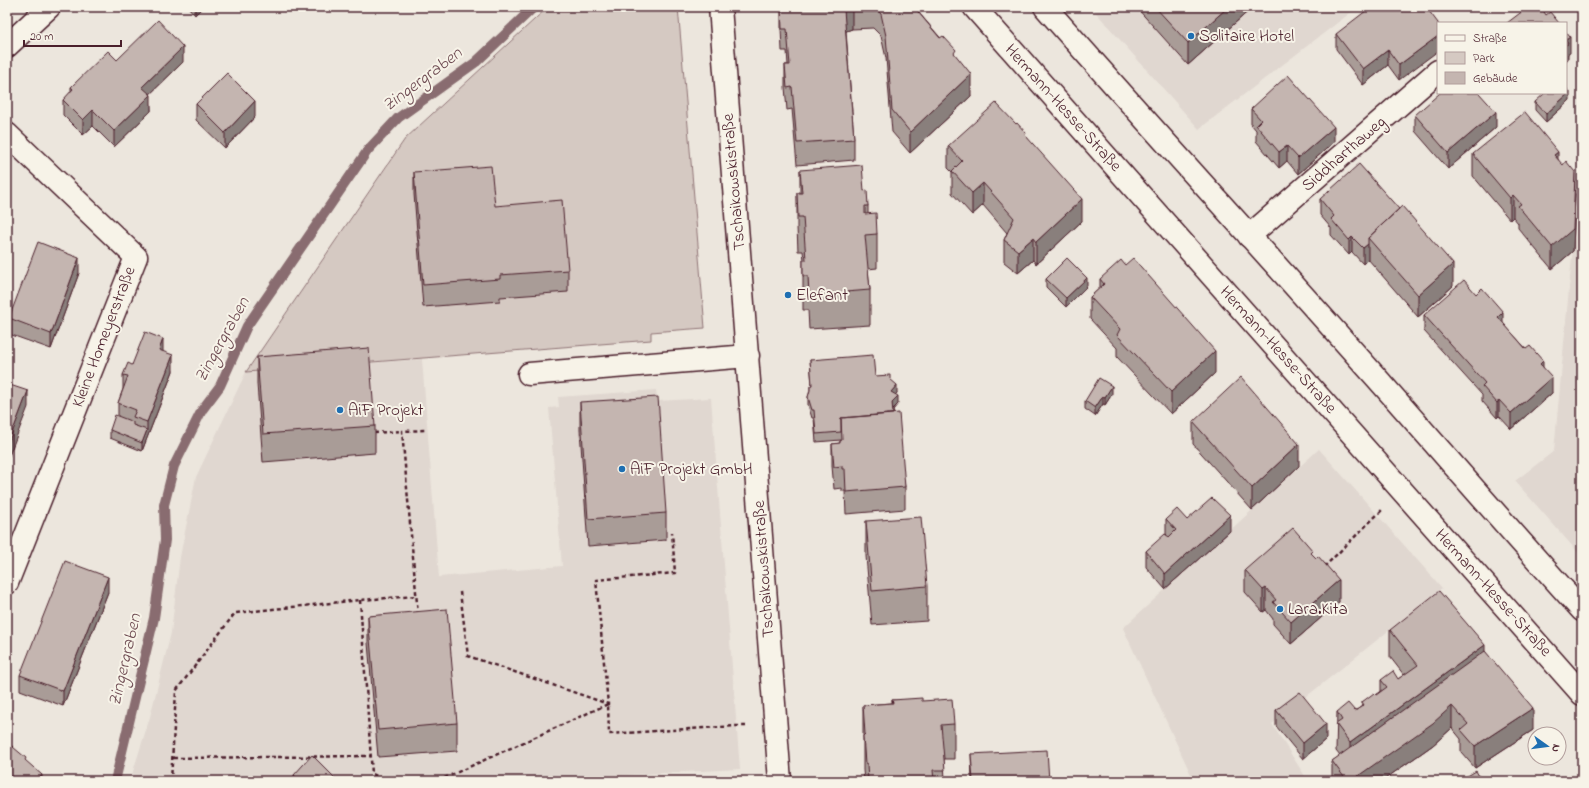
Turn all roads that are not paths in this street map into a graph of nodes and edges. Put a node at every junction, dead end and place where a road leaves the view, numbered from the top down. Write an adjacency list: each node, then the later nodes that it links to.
1 (49, 7): 5 (main road)
2 (720, 7): 9 (main road, Tschaikowskistraße)
3 (974, 7): 13 (main road, Hermann-Hesse-Straße)
4 (1045, 7): 8 (main road)
5 (7, 46)
6 (1437, 73): 8 (main road, Siddharthaweg)
7 (7, 134): 11 (main road, Kleine Homeyerstraße)
8 (1249, 236): 12 (main road)
9 (748, 356): 10 (main road); 14 (main road, Tschaikowskistraße)
10 (529, 374)
11 (7, 583)
12 (1582, 610)
13 (1582, 694)
14 (780, 781)

